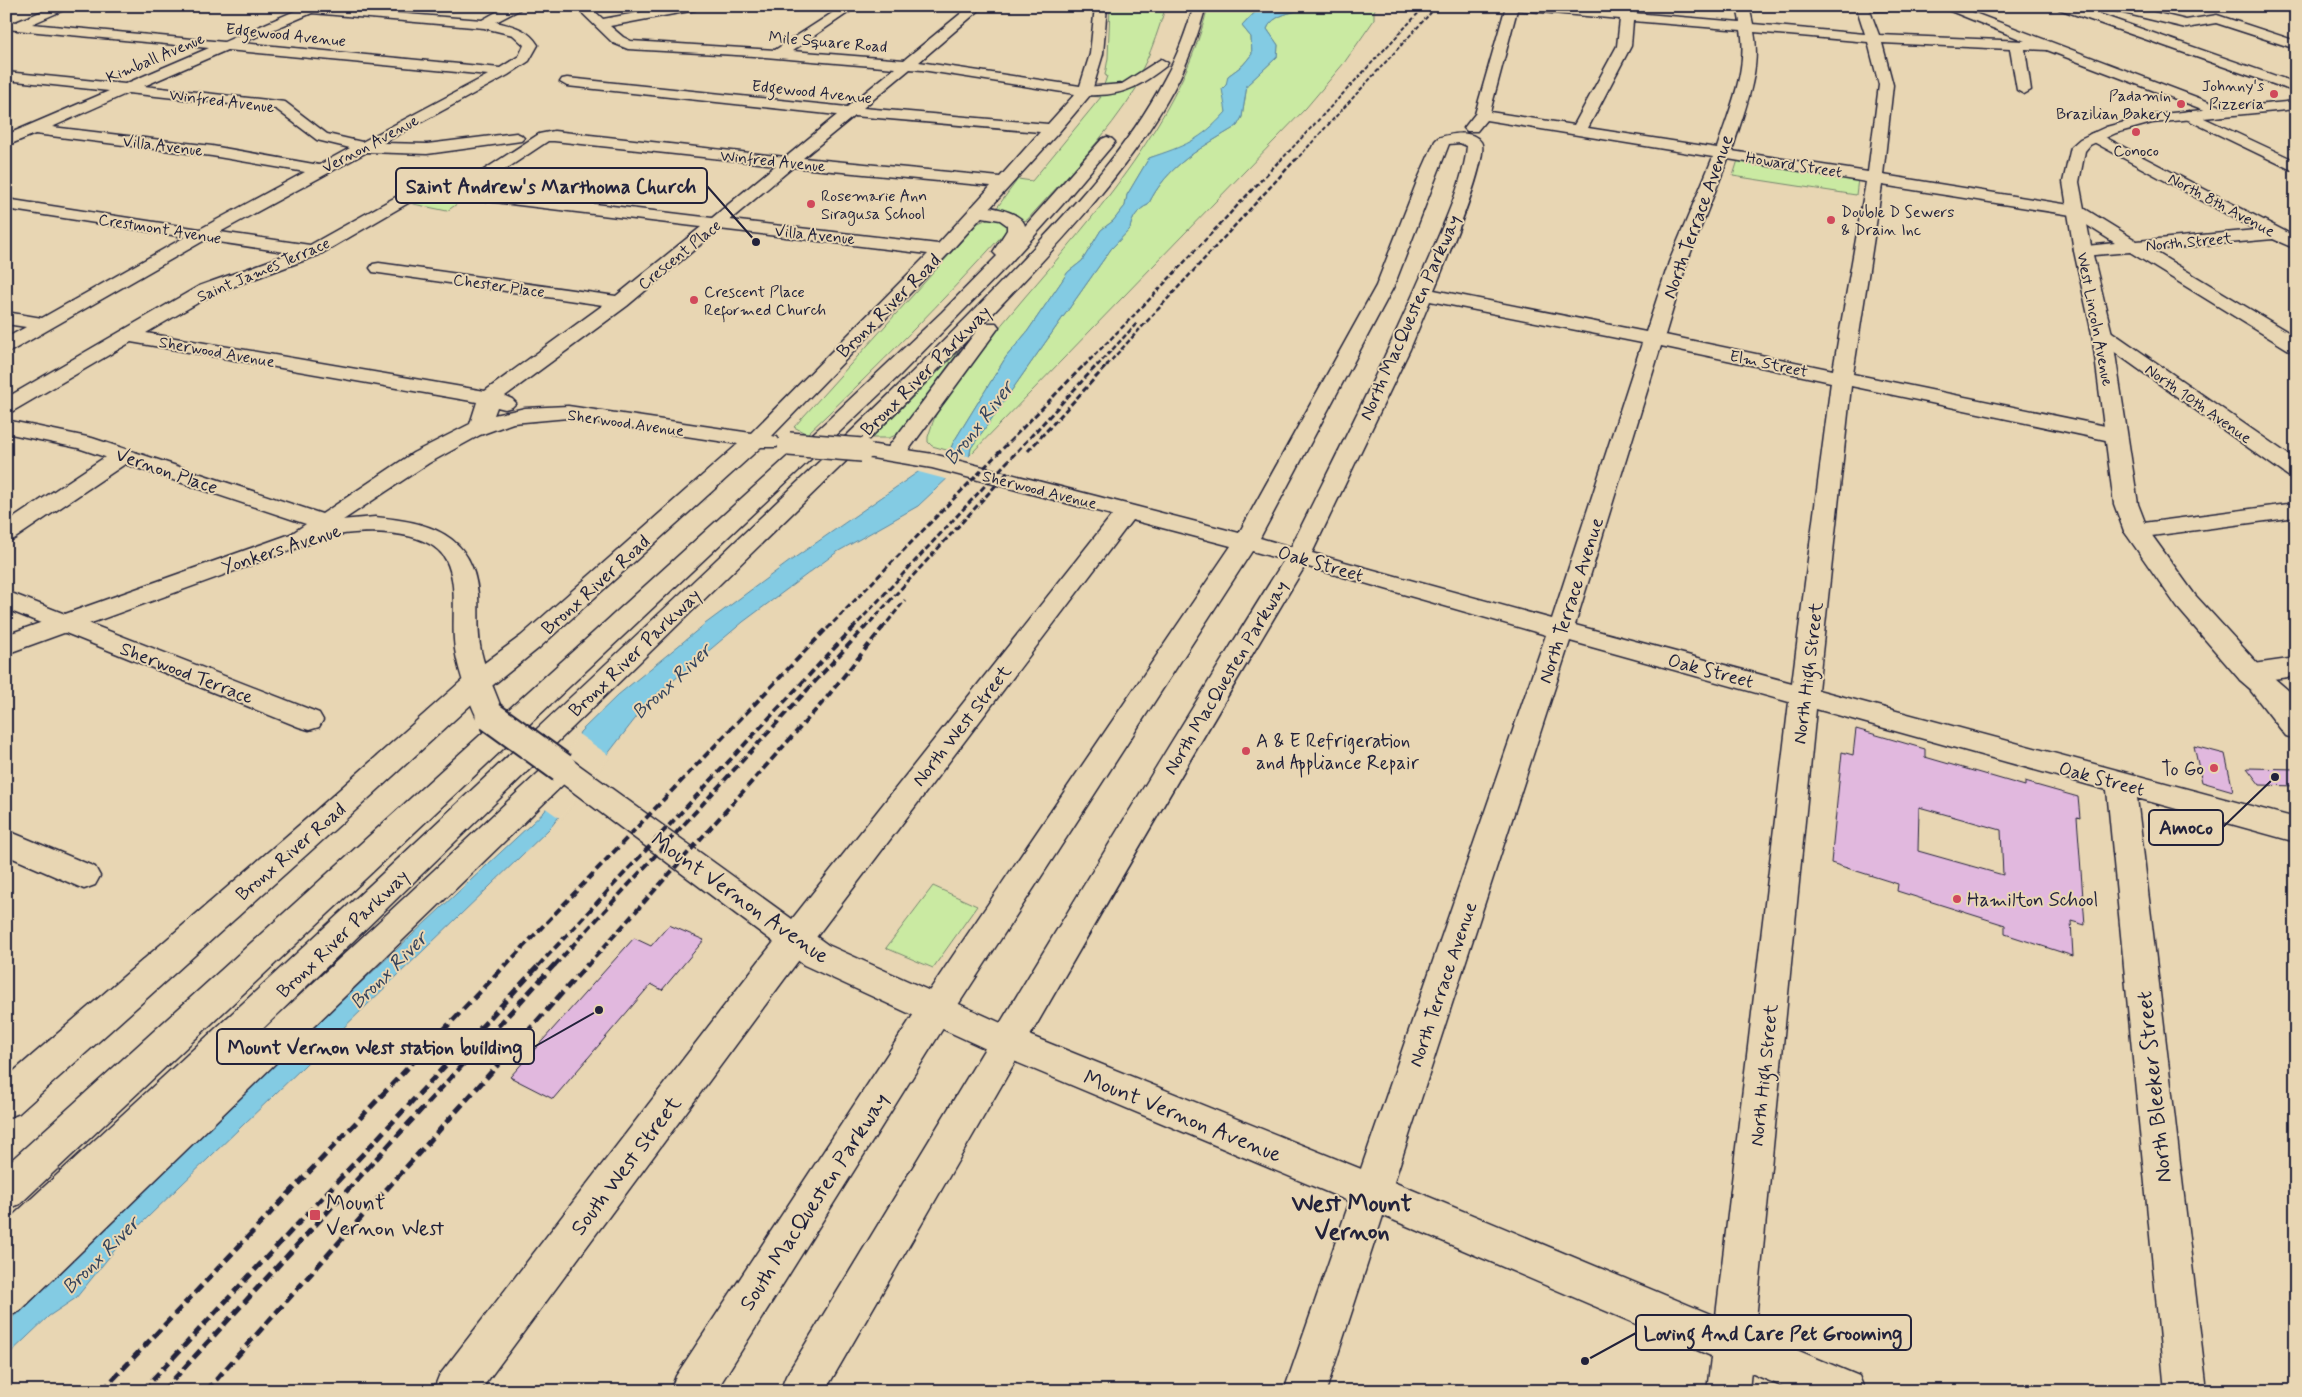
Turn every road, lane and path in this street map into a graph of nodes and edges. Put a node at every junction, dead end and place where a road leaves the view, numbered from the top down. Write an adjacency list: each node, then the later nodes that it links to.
1 (67, 6): 21 (main road)
2 (513, 6): 18 (main road)
3 (581, 6): 20 (main road, Mile Square Road)
4 (695, 6): 20 (main road)
5 (852, 6): 29 (main road)
6 (978, 6): 31 (main road, Crescent Place)
7 (1101, 6): 38 (main road, Bronx River Road)
8 (1200, 6): 74 (main road, Bronx River Parkway)
9 (1513, 6): 17 (main road); 43 (main road, North MacQuesten Parkway)
10 (1743, 6): 22 (main road, North Terrace Avenue)
11 (1891, 6): 15 (main road)
12 (1944, 6): 28 (main road)
13 (2063, 6): 36 (main road)
14 (2111, 6): 26 (main road)
15 (1862, 7): 24 (main road, North High Street)
16 (314, 8): 19 (main road, Vernon Avenue); 25 (main road, Kimball Avenue)
17 (1627, 11): 22 (main road); 47 (main road)
18 (496, 18): 19 (main road); 23 (main road)
19 (484, 24): 32 (main road, Vernon Avenue)
20 (599, 24): 29 (main road, Mile Square Road)
21 (10, 26): 25 (main road, Edgewood Avenue)
22 (1747, 26): 24 (main road); 53 (main road, North Terrace Avenue)
23 (531, 28)
24 (1873, 38): 27 (main road); 57 (main road, North High Street)
25 (227, 45): 32 (main road, Edgewood Avenue); 35 (main road, Kimball Avenue)
26 (2296, 45)
27 (2015, 46): 28 (main road); 37 (main road)
28 (2045, 46): 40 (main road)
29 (778, 54): 31 (main road, Mile Square Road)
30 (1164, 56): 38 (main road, Mile Square Road); 75 (main road, Bronx River Parkway)
31 (908, 65): 38 (main road, Mile Square Road); 41 (main road, Crescent Place)
32 (503, 72): 52 (main road, Vernon Avenue)
33 (6, 76): 35 (main road, Winfred Avenue)
34 (567, 82): 41 (main road, Edgewood Avenue)
35 (128, 88): 45 (main road, Kimball Avenue); 52 (main road, Winfred Avenue)
36 (2296, 88)
37 (2024, 90)
38 (1086, 91): 46 (main road, Bronx River Road)
39 (2296, 105): 40 (main road, West Lincoln Avenue)
40 (2220, 111): 42 (main road, West Lincoln Avenue)
41 (849, 112): 46 (main road, Edgewood Avenue); 54 (main road, Crescent Place)
42 (2189, 114): 48 (main road, West Lincoln Avenue); 55 (main road)
43 (1482, 115): 47 (main road, Howard Street); 49 (main road, North MacQuesten Parkway)
44 (6, 126): 45 (main road, Villa Avenue)
45 (34, 129): 51 (main road, Kimball Avenue); 56 (main road, Villa Avenue)
46 (1054, 129): 58 (main road, Bronx River Road)
47 (1580, 129): 53 (main road, Howard Street)
48 (2095, 136): 63 (main road, West Lincoln Avenue); 66 (main road, North 8th Avenue)
49 (1462, 137): 76 (main road, North MacQuesten Parkway); 102 (main road, North MacQuesten Parkway)
50 (516, 138): 52 (main road, Winfred Avenue)
51 (6, 141)
52 (363, 147): 56 (main road, Vernon Avenue)
53 (1723, 153): 57 (main road, Howard Street); 82 (main road, North Terrace Avenue)
54 (791, 162): 58 (main road, Winfred Avenue); 59 (main road, Winfred Avenue); 64 (main road, Crescent Place)
55 (2296, 167)
56 (319, 170): 67 (main road, Vernon Avenue)
57 (1875, 177): 63 (main road, Howard Street); 85 (main road, North High Street)
58 (1003, 182): 62 (main road, Bronx River Road)
59 (475, 189): 64 (main road, Villa Avenue)
60 (416, 192): 71 (main road, Saint James Terrace)
61 (6, 204): 67 (main road, Crestmont Avenue)
62 (976, 211): 70 (main road, Bronx River Road); 75 (main road)
63 (2076, 211): 69 (main road); 72 (main road, West Lincoln Avenue)
64 (717, 223): 70 (main road, Villa Avenue); 77 (main road, Crescent Place)
65 (2296, 231): 66 (main road, North Street)
66 (2276, 233): 68 (main road, North 8th Avenue); 69 (main road, North Street)
67 (201, 235): 71 (main road, Crestmont Avenue); 79 (main road, Vernon Avenue)
68 (2296, 244)
69 (2133, 246): 72 (main road, North Street); 84 (main road)
70 (942, 250): 92 (main road, Bronx River Road)
71 (313, 251): 81 (main road, Saint James Terrace)
72 (2083, 251): 80 (main road, West Lincoln Avenue)
73 (379, 268): 77 (main road, Chester Place)
74 (1020, 273): 93 (main road); 126 (main road, Bronx River Parkway)
75 (989, 274): 124 (main road, Bronx River Parkway)
76 (1423, 294): 82 (main road, Elm Street); 103 (main road, North MacQuesten Parkway)
77 (620, 302): 86 (main road, Crescent Place)
78 (6, 318): 79 (main road)
79 (45, 324): 83 (main road, Vernon Avenue)
80 (2102, 334): 91 (main road, West Lincoln Avenue); 95 (main road, North 10th Avenue)
81 (128, 336): 86 (main road, Sherwood Avenue); 87 (main road, Saint James Terrace)
82 (1654, 339): 85 (main road, Elm Street); 106 (main road, North Terrace Avenue)
83 (6, 346)
84 (2296, 346)
85 (1842, 378): 91 (main road, Elm Street); 111 (main road, North High Street)
86 (489, 398): 88 (main road, Sherwood Avenue); 90 (main road)
87 (6, 407)
88 (519, 416): 90 (main road); 92 (main road, Sherwood Avenue)
89 (6, 426): 94 (main road, Vernon Place)
90 (480, 427): 98 (main road)
91 (2115, 434): 99 (main road, West Lincoln Avenue)
92 (756, 440): 93 (main road, Sherwood Avenue, bridge); 110 (main road, Bronx River Road)
93 (894, 454): 97 (main road, Sherwood Avenue)
94 (123, 455): 98 (main road, Vernon Place); 100 (main road)
95 (2296, 472)
96 (2296, 510): 99 (main road)
97 (1127, 511): 102 (main road, Oak Street); 120 (main road, North West Street)
98 (325, 523): 101 (main road)
99 (2136, 531): 109 (main road, West Lincoln Avenue)
100 (6, 534)
101 (299, 539): 105 (main road, Yonkers Avenue); 110 (main road, Yonkers Avenue)
102 (1246, 542): 103 (main road, Oak Street); 121 (main road, North MacQuesten Parkway)
103 (1298, 557): 106 (main road, Oak Street); 122 (main road, North MacQuesten Parkway)
104 (6, 599): 105 (main road, Sherwood Terrace)
105 (64, 624): 107 (main road, Yonkers Avenue); 113 (main road, Sherwood Terrace)
106 (1561, 630): 111 (main road, Oak Street); 125 (main road, North Terrace Avenue)
107 (6, 645)
108 (2296, 667): 109 (main road)
109 (2250, 673): 112 (main road, West Lincoln Avenue); 114 (main road, West Lincoln Avenue)
110 (478, 682): 115 (main road, Yonkers Avenue, bridge); 123 (main road, Bronx River Road)
111 (1804, 695): 116 (main road, Oak Street); 128 (main road, North High Street)
112 (2296, 713)
113 (309, 720)
114 (2296, 729)
115 (562, 768): 120 (main road, Mount Vernon Avenue); 127 (main road)
116 (2120, 783): 117 (main road, Oak Street); 135 (main road, North Bleeker Street)
117 (2296, 830)
118 (6, 842): 119 (main road)
119 (84, 876)
120 (796, 940): 121 (main road, Mount Vernon Avenue); 129 (main road, South West Street)
121 (935, 1011): 122 (main road, Mount Vernon Avenue); 130 (main road, South MacQuesten Parkway)
122 (1008, 1043): 125 (main road, Mount Vernon Avenue); 131 (main road)
123 (6, 1100)
124 (6, 1191)
125 (1372, 1192): 128 (main road, Mount Vernon Avenue); 132 (main road, North Terrace Avenue)
126 (6, 1249)
127 (6, 1298)
128 (1734, 1345): 133 (main road, North High Street); 134 (main road, Mount Vernon Avenue)
129 (454, 1391)
130 (691, 1391)
131 (801, 1391)
132 (1305, 1391)
133 (1728, 1391)
134 (1844, 1391)
135 (2186, 1391)

